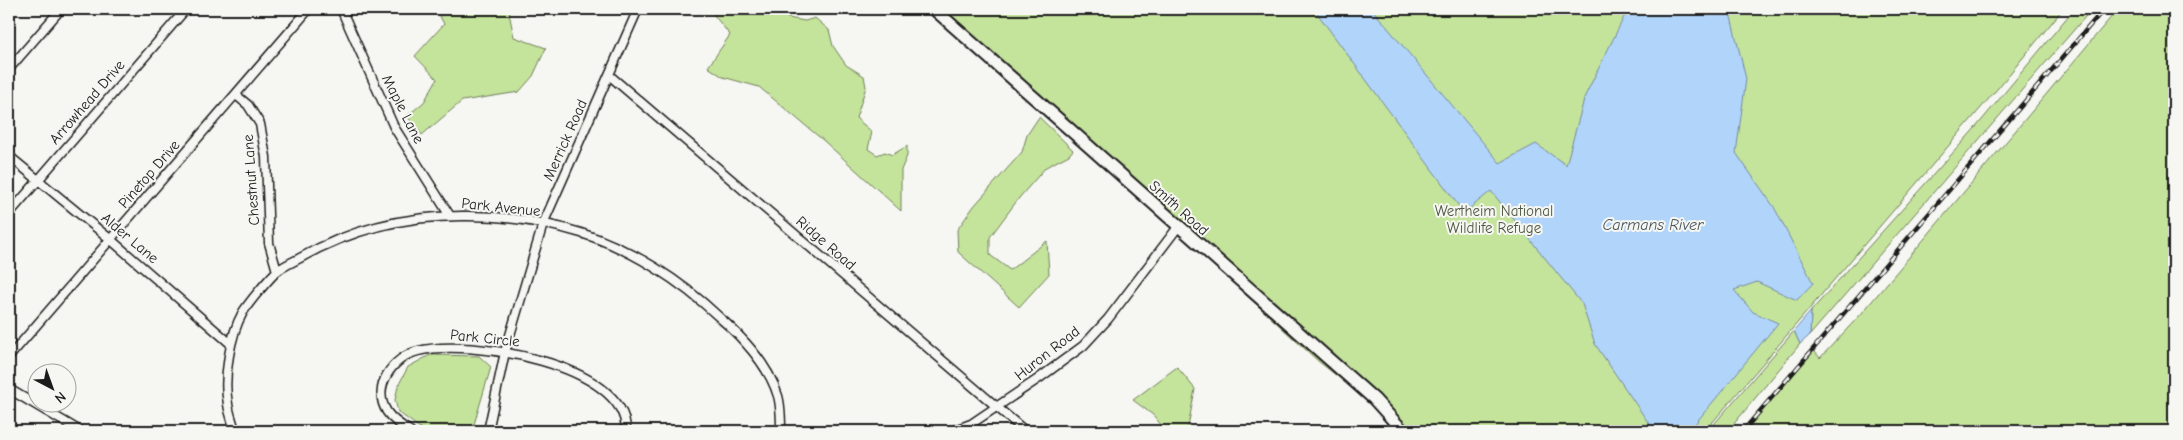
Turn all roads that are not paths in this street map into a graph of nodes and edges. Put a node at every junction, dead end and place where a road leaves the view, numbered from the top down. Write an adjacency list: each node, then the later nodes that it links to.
1 (61, 9): 7 (street)
2 (186, 9): 11 (street, Arrowhead Drive)
3 (309, 9): 9 (street, Pinetop Drive)
4 (341, 9): 13 (street, Maple Lane)
5 (638, 9): 8 (street, Merrick Road)
6 (934, 9): 15 (street, Smith Road)
7 (9, 69)
8 (609, 75): 14 (street, Merrick Road); 22 (street, Ridge Road)
9 (236, 95): 16 (street, Pinetop Drive); 17 (street, Chestnut Lane)
10 (9, 156): 11 (street, Alder Lane)
11 (37, 181): 12 (street, Arrowhead Drive); 16 (street, Alder Lane)
12 (9, 214)
13 (450, 216): 14 (street, Park Avenue); 17 (street, Park Avenue)
14 (543, 224): 19 (street, Merrick Road); 28 (street, Park Avenue)
15 (1178, 227): 22 (street, Huron Road); 31 (street, Smith Road)
16 (110, 239): 18 (street, Alder Lane); 20 (street, Pinetop Drive)
17 (277, 271): 18 (street, Park Avenue)
18 (231, 344): 24 (street, Park Avenue)
19 (505, 352): 25 (street, Park Circle); 26 (street, Merrick Road); 27 (street, Park Circle)
20 (9, 357)
21 (9, 388): 23 (street)
22 (996, 407): 29 (street, Huron Road); 30 (street, Ridge Road)
23 (80, 431)
24 (235, 431)
25 (410, 431)
26 (488, 431)
27 (626, 431)
28 (781, 431)
29 (952, 431)
30 (1025, 431)
31 (1403, 431)

